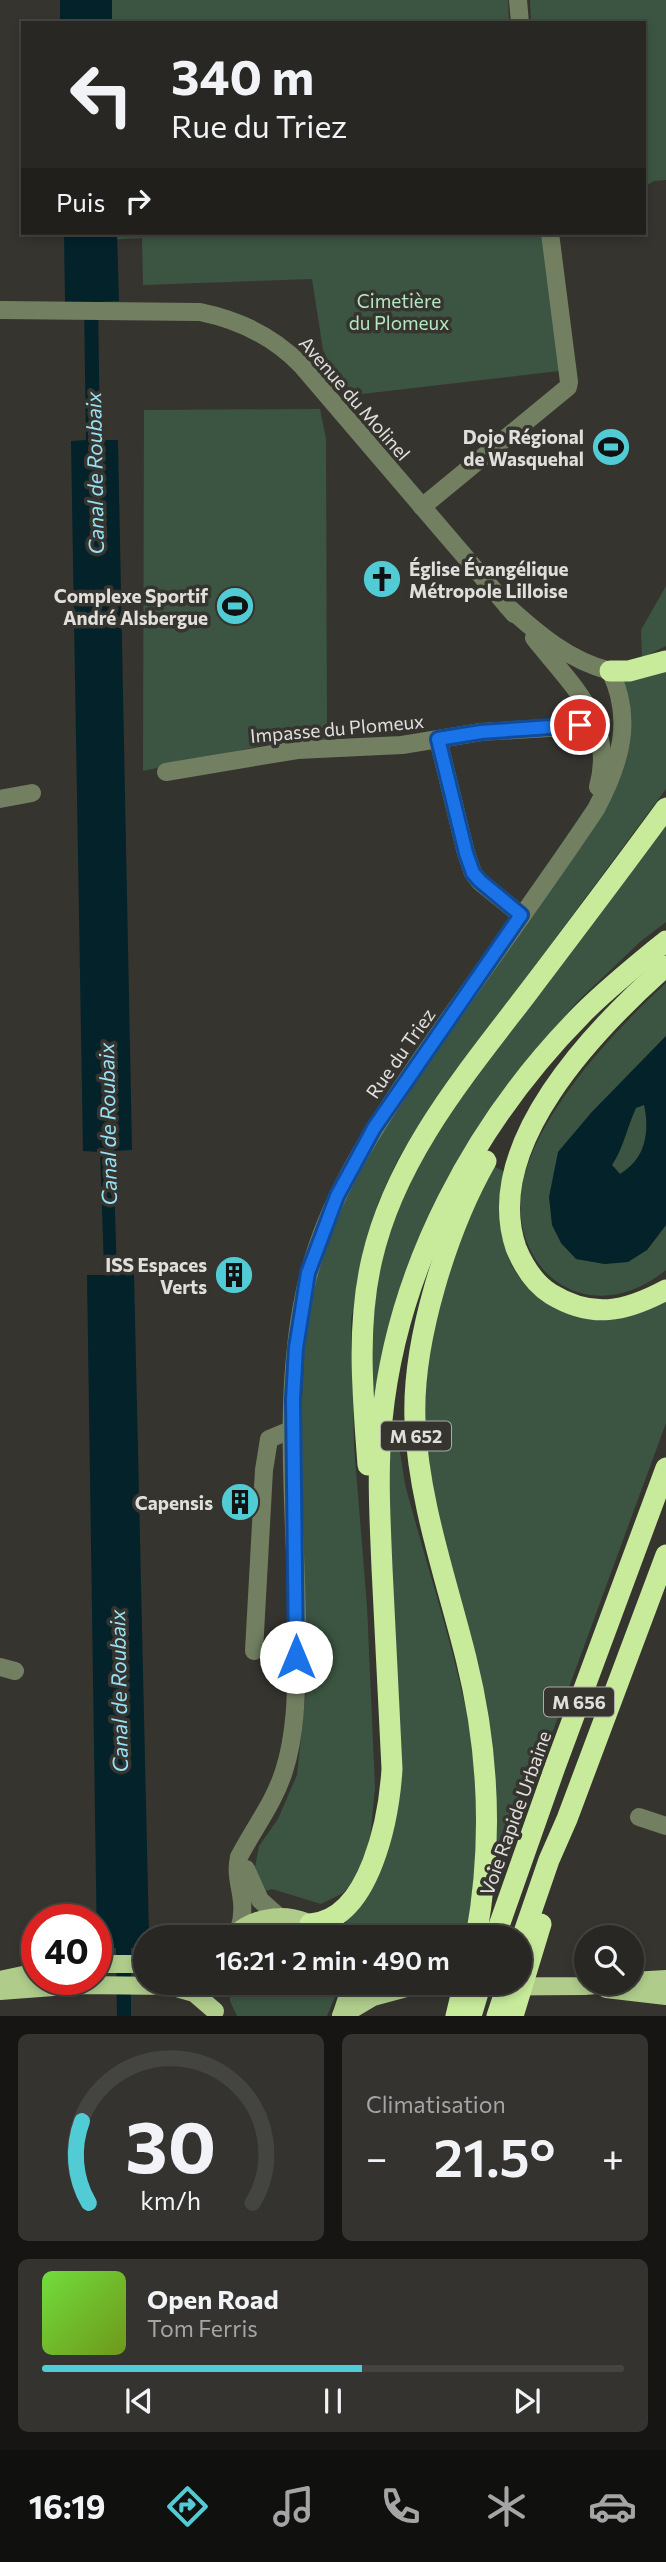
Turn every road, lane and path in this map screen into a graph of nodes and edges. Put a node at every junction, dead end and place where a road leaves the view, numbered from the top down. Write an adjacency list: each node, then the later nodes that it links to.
1 (518, 0): 2 (street)
2 (520, 21)
3 (550, 235): 5 (street)
4 (0, 310): 5 (street, Avenue du Molinel)
5 (422, 507): 6 (street, Avenue du Molinel)
6 (507, 606): 8 (street, Avenue du Molinel); 9 (street, Avenue du Molinel)
7 (666, 661): 8 (highway)
8 (610, 671): 15 (street, Rue du Triez)
9 (597, 725): 10 (street, Impasse du Plomeux); 15 (street, Avenue du Molinel)
10 (438, 739): 11 (street, Impasse du Plomeux); 16 (street)
11 (166, 772)
12 (32, 793): 13 (street)
13 (0, 799)
14 (666, 808): 24 (highway)
15 (575, 838): 16 (street, Rue du Triez)
16 (521, 915): 21 (street, Rue du Triez)
17 (666, 941): 19 (highway, M 652)
18 (666, 966): 20 (highway)
19 (618, 983): 24 (highway); 34 (highway, M 652)
20 (666, 1290)
21 (293, 1429): 25 (street); 29 (street, Rue du Triez)
22 (666, 1468): 35 (highway, Voie Rapide Urbaine / M 656)
23 (666, 1555): 27 (highway, M 656)
24 (385, 1638): 31 (highway)
25 (254, 1651)
26 (639, 1817): 28 (street)
27 (567, 1819): 36 (highway, M 656); 59 (highway)
28 (666, 1826)
29 (248, 1842): 30 (street, Rue du Triez); 32 (street, Rue du Triez)
30 (279, 1917): 31 (main road); 33 (main road)
31 (310, 1924)
32 (238, 1925)
33 (249, 1925)
34 (477, 1925)
35 (499, 1925)
36 (527, 1925)
37 (112, 1964): 38 (main road)
38 (133, 1964)
39 (21, 1975): 41 (main road)
40 (666, 1979): 42 (main road)
41 (0, 1980)
42 (644, 1980)
43 (532, 1986): 44 (main road)
44 (574, 1986)
45 (0, 1991): 54 (main road)
46 (644, 1993): 53 (main road)
47 (213, 1995): 54 (main road)
48 (347, 1995): 55 (main road)
49 (381, 1995): 55 (main road)
50 (461, 1995): 56 (highway)
51 (477, 1995): 57 (highway)
52 (504, 1995): 58 (highway)
53 (666, 1996)
54 (216, 2013)
55 (341, 2016)
56 (456, 2016)
57 (471, 2016)
58 (497, 2016)
59 (513, 2016)

